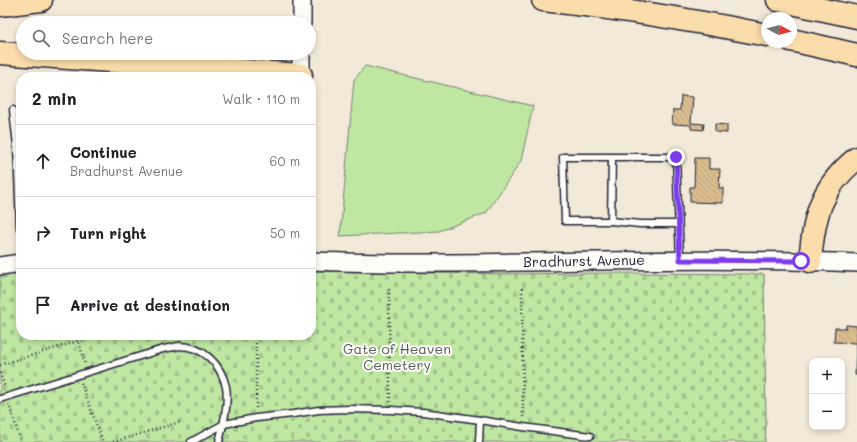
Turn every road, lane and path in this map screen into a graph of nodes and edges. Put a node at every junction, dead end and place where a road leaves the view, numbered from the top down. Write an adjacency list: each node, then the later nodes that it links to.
1 (41, 0): 5 (highway)
2 (302, 0): 6 (main road)
3 (543, 0): 8 (highway)
4 (778, 0): 7 (highway)
5 (0, 4)
6 (302, 16)
7 (857, 18)
8 (761, 34)
9 (797, 41): 12 (highway)
10 (0, 54): 11 (highway)
11 (16, 55)
12 (857, 55)
13 (129, 60): 14 (highway)
14 (301, 68)
15 (13, 110): 16 (lane)
16 (16, 137)
17 (612, 157): 19 (lane); 19 (lane); 20 (lane)
18 (857, 158): 23 (highway)
19 (611, 221): 20 (lane)
20 (678, 224): 21 (lane)
21 (680, 260): 22 (main road, Bradhurst Avenue); 23 (main road, Bradhurst Avenue)
22 (316, 261)
23 (810, 261): 24 (main road, Bradhurst Avenue)
24 (857, 263)
25 (16, 264): 26 (main road)
26 (0, 266)
27 (522, 288): 43 (path)
28 (389, 289): 38 (path)
29 (81, 340): 31 (path)
30 (256, 340): 39 (path)
31 (78, 341): 32 (path); 33 (path)
32 (0, 365)
33 (88, 372): 35 (lane); 42 (lane)
34 (0, 373): 36 (path)
35 (78, 375): 36 (lane); 46 (path)
36 (7, 398): 37 (lane); 45 (path)
37 (0, 399)
38 (390, 410): 39 (lane); 40 (lane)
39 (256, 418): 42 (lane)
40 (480, 420): 43 (lane); 50 (lane)
41 (180, 422): 47 (path)
42 (224, 424): 48 (lane); 49 (lane)
43 (523, 427): 44 (lane)
44 (590, 436)
45 (21, 442)
46 (103, 442)
47 (113, 442)
48 (191, 442)
49 (219, 442)
50 (479, 442)

